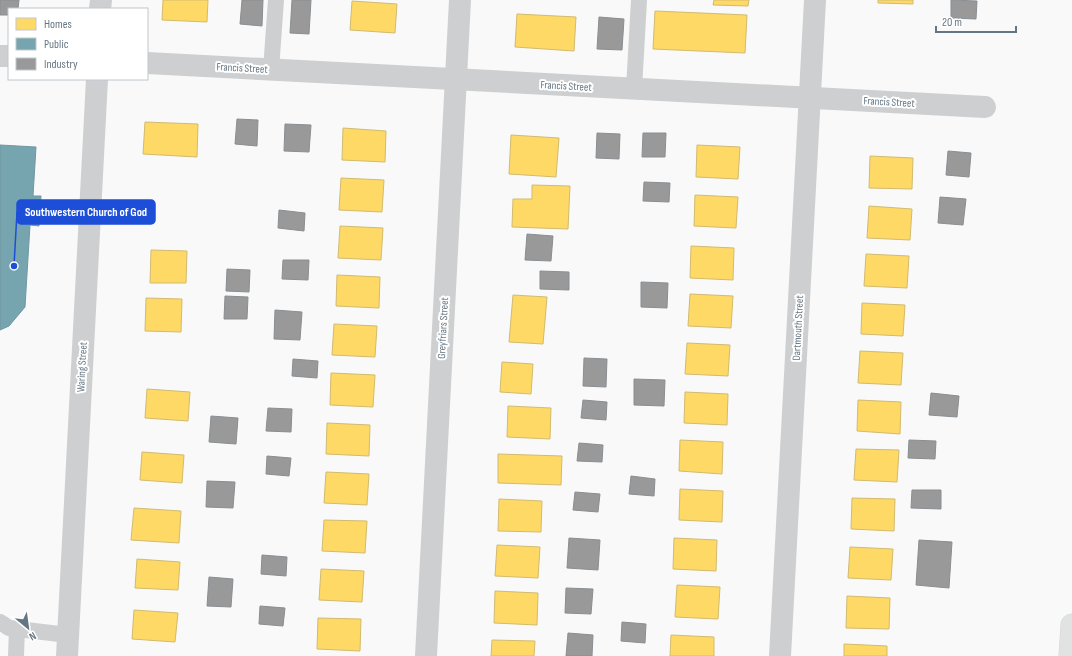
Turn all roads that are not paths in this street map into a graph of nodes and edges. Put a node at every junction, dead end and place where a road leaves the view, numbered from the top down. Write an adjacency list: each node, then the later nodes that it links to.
1 (276, 0): 6 (lane)
2 (460, 0): 8 (street, Greyfriars Street)
3 (639, 0): 9 (lane)
4 (815, 0): 10 (street, Dartmouth Street)
5 (148, 63): 6 (street, Francis Street)
6 (272, 70): 8 (street, Francis Street)
7 (97, 80): 15 (street, Waring Street)
8 (456, 80): 9 (street, Francis Street); 18 (street, Greyfriars Street)
9 (634, 89): 10 (street, Francis Street)
10 (810, 98): 11 (street, Francis Street); 19 (street, Dartmouth Street)
11 (985, 107)
12 (0, 622): 14 (lane)
13 (1072, 625): 20 (highway)
14 (17, 628): 15 (lane); 16 (lane)
15 (68, 634): 17 (street, Waring Street)
16 (16, 656)
17 (67, 656)
18 (426, 656)
19 (780, 656)
20 (1070, 656)

